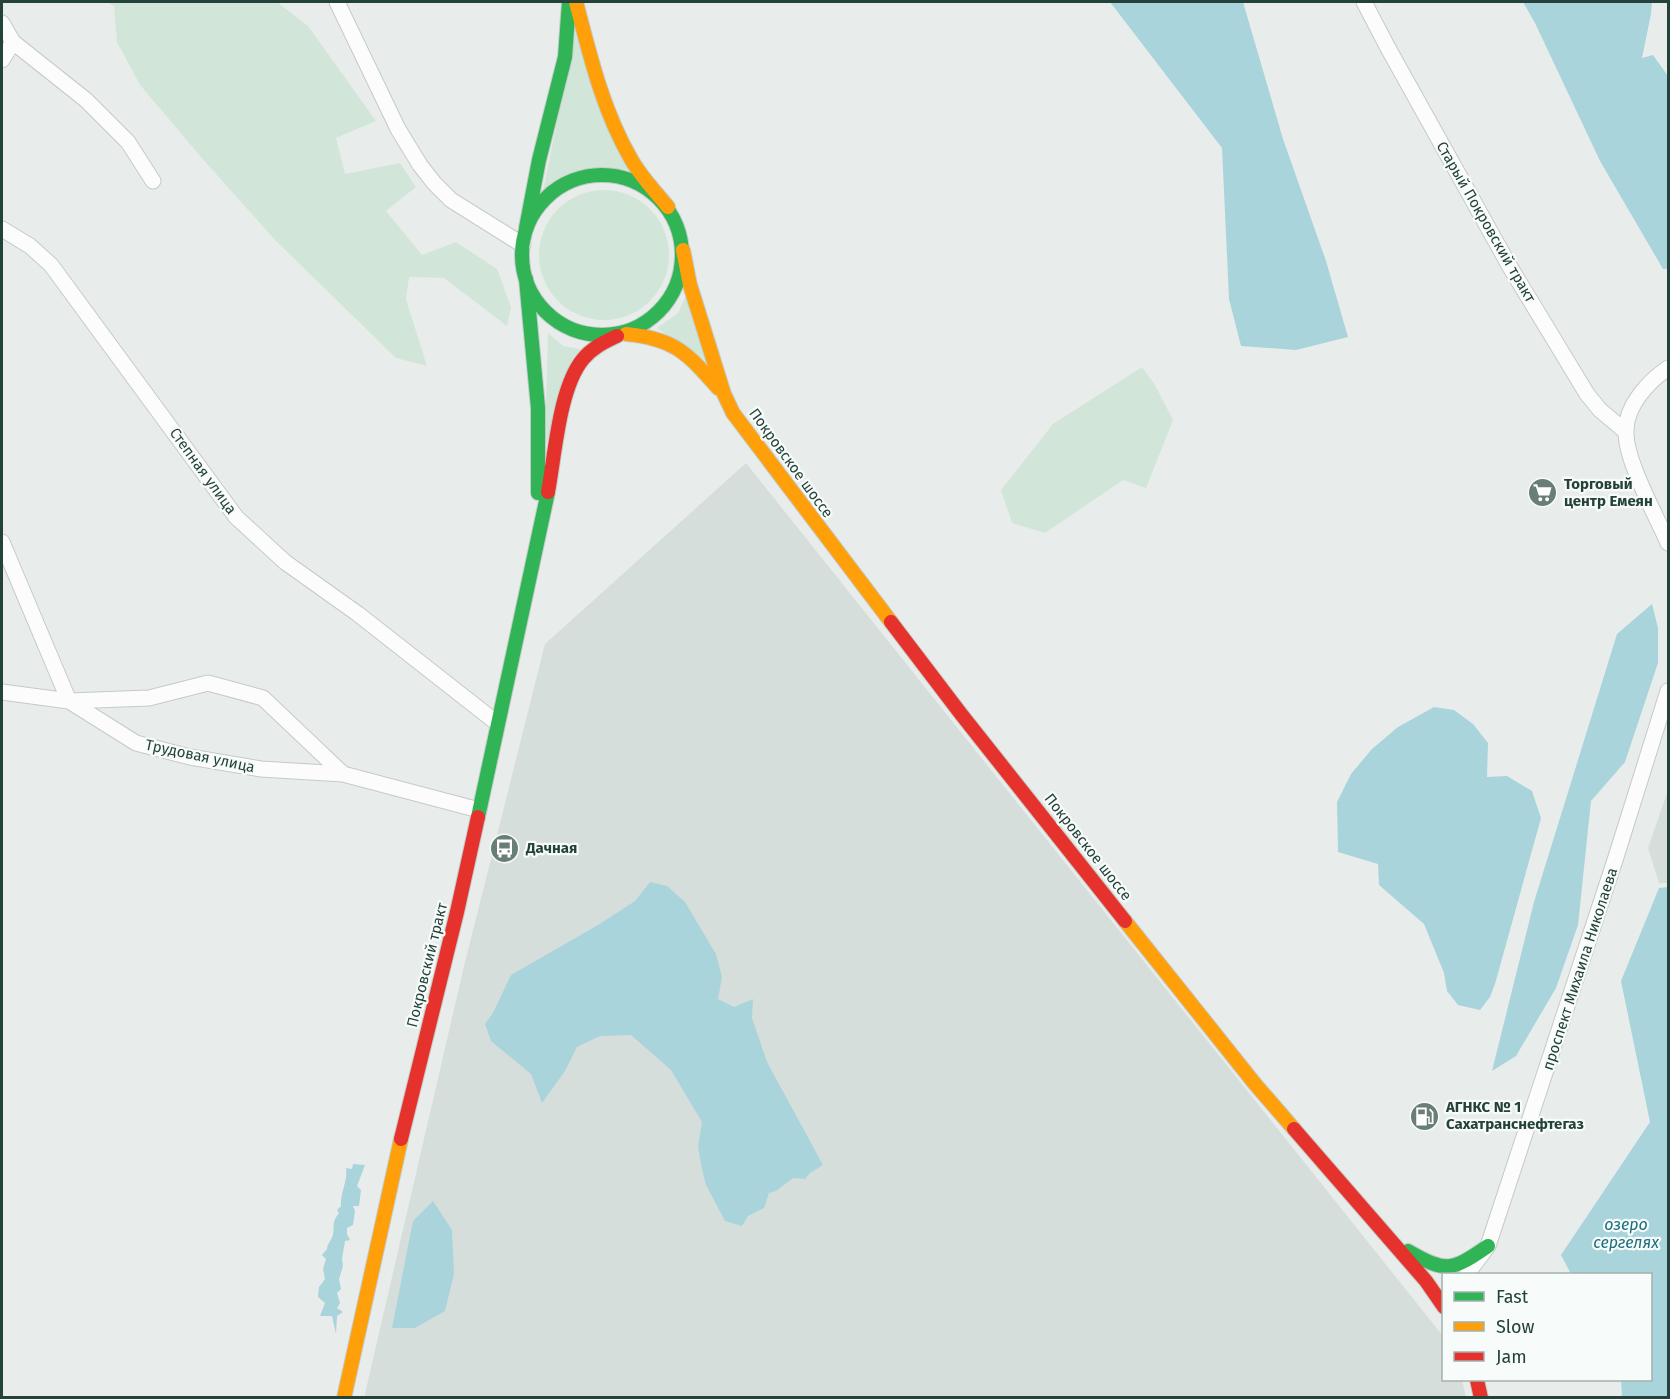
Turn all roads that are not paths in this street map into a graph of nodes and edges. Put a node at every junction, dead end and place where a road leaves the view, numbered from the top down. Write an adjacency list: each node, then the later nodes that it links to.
1 (337, 2): 12 (street)
2 (569, 2): 10 (main road)
3 (576, 2): 9 (main road)
4 (1364, 2): 18 (street, Старый Покровский тракт)
5 (2, 23): 6 (street)
6 (13, 42): 7 (street); 8 (street)
7 (2, 60)
8 (153, 181)
9 (668, 207): 10 (main road); 13 (main road)
10 (526, 228): 12 (main road)
11 (2, 229): 25 (street, Степная улица)
12 (522, 245): 14 (main road)
13 (683, 250): 15 (main road); 17 (main road, Покровское шоссе)
14 (526, 279): 15 (main road); 19 (main road)
15 (621, 335): 17 (main road, Покровское шоссе); 19 (main road)
16 (1668, 368): 18 (street)
17 (724, 394): 28 (main road, Покровское шоссе)
18 (1626, 431): 21 (street)
19 (537, 539): 25 (main road, Покровский тракт)
20 (2, 542): 24 (street)
21 (1668, 543)
22 (1668, 691): 29 (street, проспект Михаила Николаева)
23 (2, 692): 24 (street, Трудовая улица)
24 (69, 701): 26 (street, Трудовая улица); 26 (street, Трудовая улица)
25 (497, 723): 27 (main road, Покровский тракт)
26 (343, 774): 27 (street, Трудовая улица)
27 (479, 810): 34 (main road, Покровский тракт)
28 (1391, 1240): 29 (main road); 32 (main road, Покровское шоссе)
29 (1488, 1246): 30 (street, проспект Михаила Николаева); 31 (main road)
30 (1468, 1273)
31 (1481, 1273)
32 (1442, 1305)
33 (1476, 1381): 35 (main road)
34 (344, 1398)
35 (1481, 1398)

